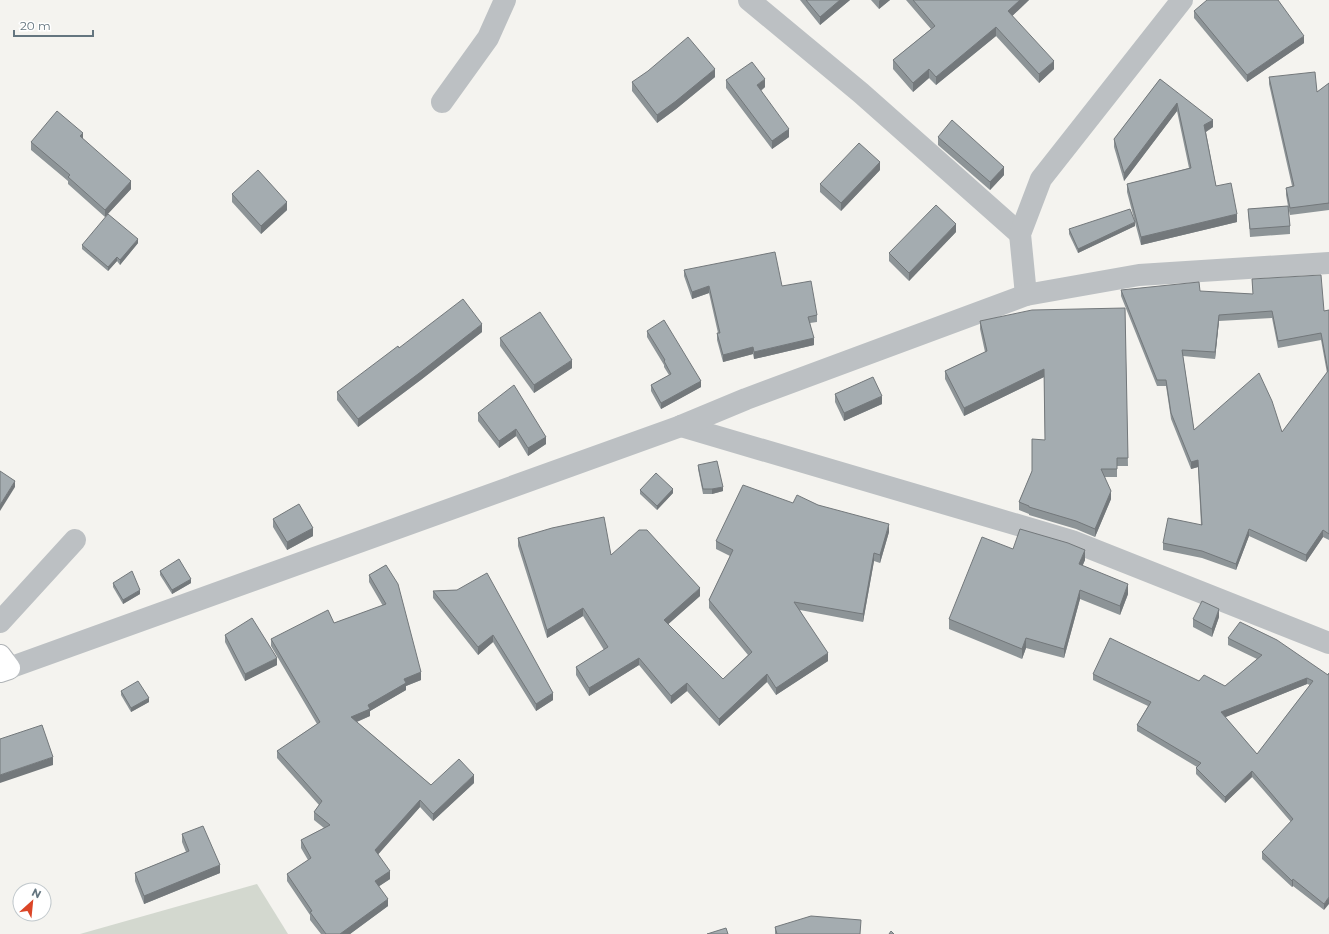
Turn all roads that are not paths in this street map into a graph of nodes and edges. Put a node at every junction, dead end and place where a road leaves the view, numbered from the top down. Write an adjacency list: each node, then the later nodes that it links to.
1 (505, 0): 4 (street)
2 (749, 0): 5 (street)
3 (1182, 0): 5 (street)
4 (442, 102)
5 (1020, 234): 7 (street)
6 (1329, 263): 7 (street)
7 (1026, 294): 8 (street)
8 (681, 426): 11 (street); 12 (street)
9 (74, 540): 10 (street)
10 (0, 622)
11 (1329, 643)
12 (3, 665)

